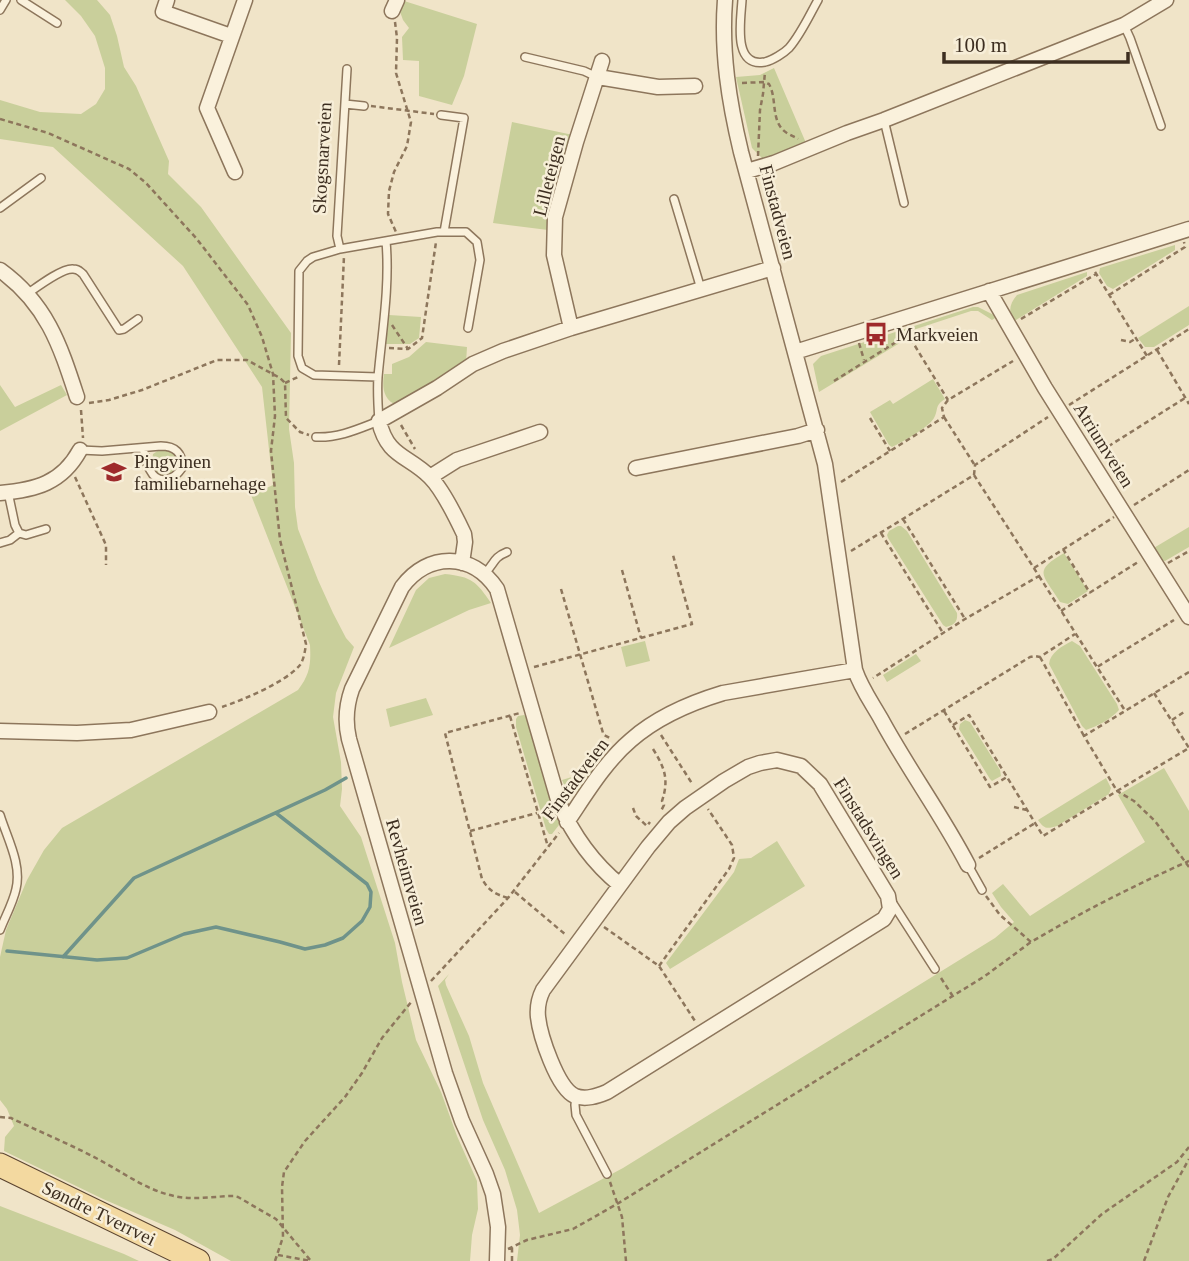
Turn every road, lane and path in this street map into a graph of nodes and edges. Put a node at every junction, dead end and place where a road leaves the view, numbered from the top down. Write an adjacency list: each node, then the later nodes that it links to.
1 (6, 0): 10 (lane)
2 (21, 0): 11 (lane)
3 (167, 0): 13 (street)
4 (245, 0): 13 (street)
5 (725, 0): 30 (street, Finstadveien)
6 (742, 0): 7 (lane)
7 (818, 0)
8 (1166, 0): 12 (street)
9 (394, 5): 23 (path)
10 (0, 10)
11 (57, 23)
12 (1124, 25): 26 (street); 27 (lane)
13 (231, 36): 31 (street)
14 (525, 57): 17 (lane)
15 (602, 61): 17 (street, Lilleteigen)
16 (347, 69): 21 (lane, Skogsnarveien)
17 (598, 77): 20 (street); 53 (street, Lilleteigen)
18 (764, 82): 19 (path); 28 (path); 29 (path)
19 (735, 83)
20 (695, 86)
21 (345, 104): 22 (lane); 40 (lane, Skogsnarveien)
22 (364, 106): 23 (path)
23 (408, 111): 24 (path); 38 (path)
24 (441, 115): 37 (lane)
25 (0, 119): 67 (path)
26 (884, 120): 28 (street); 34 (lane)
27 (1161, 126)
28 (807, 150): 30 (street)
29 (758, 158)
30 (747, 171): 42 (street, Finstadveien)
31 (235, 172)
32 (41, 177): 35 (lane)
33 (674, 199): 44 (lane)
34 (904, 203)
35 (0, 208)
36 (1185, 230): 41 (street); 47 (path)
37 (441, 232): 38 (lane); 52 (lane); 60 (path)
38 (397, 238): 39 (lane)
39 (386, 241): 40 (lane); 48 (lane)
40 (342, 249): 66 (lane); 68 (path)
41 (1093, 267): 45 (street); 47 (path); 51 (path)
42 (773, 268): 44 (street); 62 (street, Finstadveien)
43 (0, 270): 46 (street)
44 (701, 289): 53 (street)
45 (989, 291): 51 (street, Atriumveien); 62 (street)
46 (27, 294): 49 (lane); 72 (street)
47 (1109, 295): 56 (path)
48 (384, 314): 59 (lane); 60 (path)
49 (138, 319)
50 (912, 323): 55 (path)
51 (1009, 327): 63 (street, Atriumveien)
52 (468, 328)
53 (571, 328): 77 (street)
54 (1189, 329): 61 (path)
55 (911, 338): 65 (path); 74 (path)
56 (1135, 339): 58 (path); 64 (path)
57 (858, 340): 65 (path)
58 (1121, 340)
59 (382, 348): 60 (path); 69 (lane)
60 (408, 349)
61 (1157, 350): 64 (path); 73 (path)
62 (795, 352): 81 (street, Finstadveien)
63 (1025, 353): 74 (path); 76 (street, Atriumveien)
64 (1147, 356): 76 (path)
65 (865, 362): 70 (path)
66 (306, 372): 68 (lane); 71 (path)
67 (273, 374): 71 (path); 85 (path); 132 (path)
68 (339, 376): 69 (lane)
69 (378, 377): 80 (lane)
70 (834, 381)
71 (285, 383): 83 (path)
72 (77, 397)
73 (1185, 398): 75 (path); 88 (path)
74 (948, 400): 78 (path)
75 (1189, 404)
76 (1059, 411): 88 (street, Atriumveien); 89 (path)
77 (394, 413): 80 (street); 87 (path)
78 (944, 417): 86 (path); 89 (path)
79 (870, 418): 86 (path)
80 (379, 421): 83 (lane); 93 (street)
81 (817, 430): 91 (street); 94 (street, Finstadveien)
82 (540, 432): 93 (street)
83 (316, 437)
84 (143, 448): 84 (lane); 85 (lane)
85 (80, 450): 90 (street)
86 (890, 451): 94 (path)
87 (420, 458)
88 (1089, 458): 104 (street, Atriumveien)
89 (975, 465): 92 (path)
90 (70, 466): 95 (street); 108 (path)
91 (636, 468)
92 (974, 475): 96 (path); 112 (path)
93 (430, 477): 107 (street)
94 (828, 487): 106 (street, Finstadveien)
95 (4, 493): 98 (lane)
96 (903, 519): 99 (path); 117 (path)
97 (46, 529): 98 (lane)
98 (19, 533): 100 (lane)
99 (881, 533): 106 (path); 118 (path)
100 (0, 544)
101 (1063, 550): 114 (path)
102 (1189, 551): 109 (path)
103 (507, 552): 111 (lane)
104 (1149, 554): 109 (street, Atriumveien); 114 (path)
105 (673, 555): 120 (path)
106 (838, 557): 124 (street, Finstadveien)
107 (462, 563): 111 (street); 172 (street, Revheimveien)
108 (106, 565)
109 (1158, 569): 116 (street, Atriumveien)
110 (622, 570): 120 (path)
111 (484, 574): 125 (street)
112 (1039, 576): 115 (path); 117 (path)
113 (561, 589): 121 (path)
114 (1090, 593): 115 (path)
115 (1061, 611): 119 (path)
116 (1188, 615): 123 (path)
117 (965, 619): 118 (path)
118 (943, 633): 127 (path)
119 (1075, 634): 122 (path); 123 (path)
120 (641, 638): 121 (path)
121 (579, 655): 125 (path); 140 (path)
122 (1040, 657): 130 (path); 139 (path)
123 (1097, 667): 131 (path)
124 (855, 670): 127 (street, Finstadveien); 136 (street, Finstadveien)
125 (521, 671): 129 (street)
126 (1189, 672): 128 (path)
127 (862, 685): 141 (street, Finstadveien)
128 (1154, 693): 131 (path); 135 (path)
129 (532, 710): 134 (path); 154 (street)
130 (944, 710): 137 (path); 141 (path)
131 (1125, 711): 139 (path)
132 (209, 712): 138 (street)
133 (1184, 712): 135 (path)
134 (510, 716): 150 (path); 156 (path)
135 (1171, 720): 142 (path)
136 (654, 723): 146 (path); 154 (street, Finstadveien)
137 (953, 725): 144 (path); 144 (path)
138 (0, 731)
139 (1084, 737): 145 (path)
140 (615, 740)
141 (893, 741): 159 (street, Finstadveien)
142 (1189, 748): 145 (path)
143 (653, 750): 151 (path)
144 (1007, 777): 149 (path)
145 (1117, 791): 155 (path); 158 (path)
146 (701, 797): 161 (street, Finstadsvingen); 164 (street, Finstadsvingen); 170 (path)
147 (1014, 807): 149 (path)
148 (633, 808): 153 (path)
149 (1027, 810): 155 (path)
150 (537, 813): 156 (path); 157 (path)
151 (659, 813)
152 (0, 815): 167 (lane)
153 (652, 820)
154 (567, 822): 157 (path, Finstadveien); 161 (street)
155 (1035, 823): 159 (path)
156 (470, 831): 165 (path)
157 (548, 847): 163 (path, Finstadveien)
158 (1187, 862): 160 (path); 168 (path)
159 (968, 865): 162 (lane)
160 (1189, 867)
161 (620, 885): 166 (street, Finstadsvingen)
162 (982, 890): 168 (path)
163 (513, 891): 165 (path, Finstadveien); 169 (path)
164 (888, 896): 171 (lane, Finstadsvingen); 174 (street, Finstadsvingen)
165 (508, 898): 172 (path, Finstadveien)
166 (594, 920): 169 (street, Finstadsvingen); 170 (path)
167 (0, 930)
168 (1031, 942): 173 (path)
169 (577, 943): 175 (street, Finstadsvingen)
170 (659, 966): 174 (path)
171 (935, 969): 173 (path)
172 (426, 985): 182 (path, Finstadveien); 188 (street, Revheimveien)
173 (953, 996): 181 (path)
174 (703, 1033): 175 (street, Finstadsvingen)
175 (576, 1096): 180 (lane, Finstadsvingen)
176 (0, 1117): 182 (path)
177 (1189, 1147): 191 (path)
178 (1189, 1159): 192 (path)
179 (0, 1165): 186 (main road, Søndre Tverrvei)
180 (607, 1174): 181 (path)
181 (617, 1204): 184 (path); 190 (path)
182 (283, 1226): 185 (path, Finstadveien); 187 (path)
183 (512, 1235): 189 (path)
184 (527, 1240)
185 (276, 1258): 187 (path)
186 (198, 1261)
187 (311, 1261)
188 (497, 1261)
189 (512, 1261)
190 (626, 1261)
191 (1047, 1261)
192 (1144, 1261)

